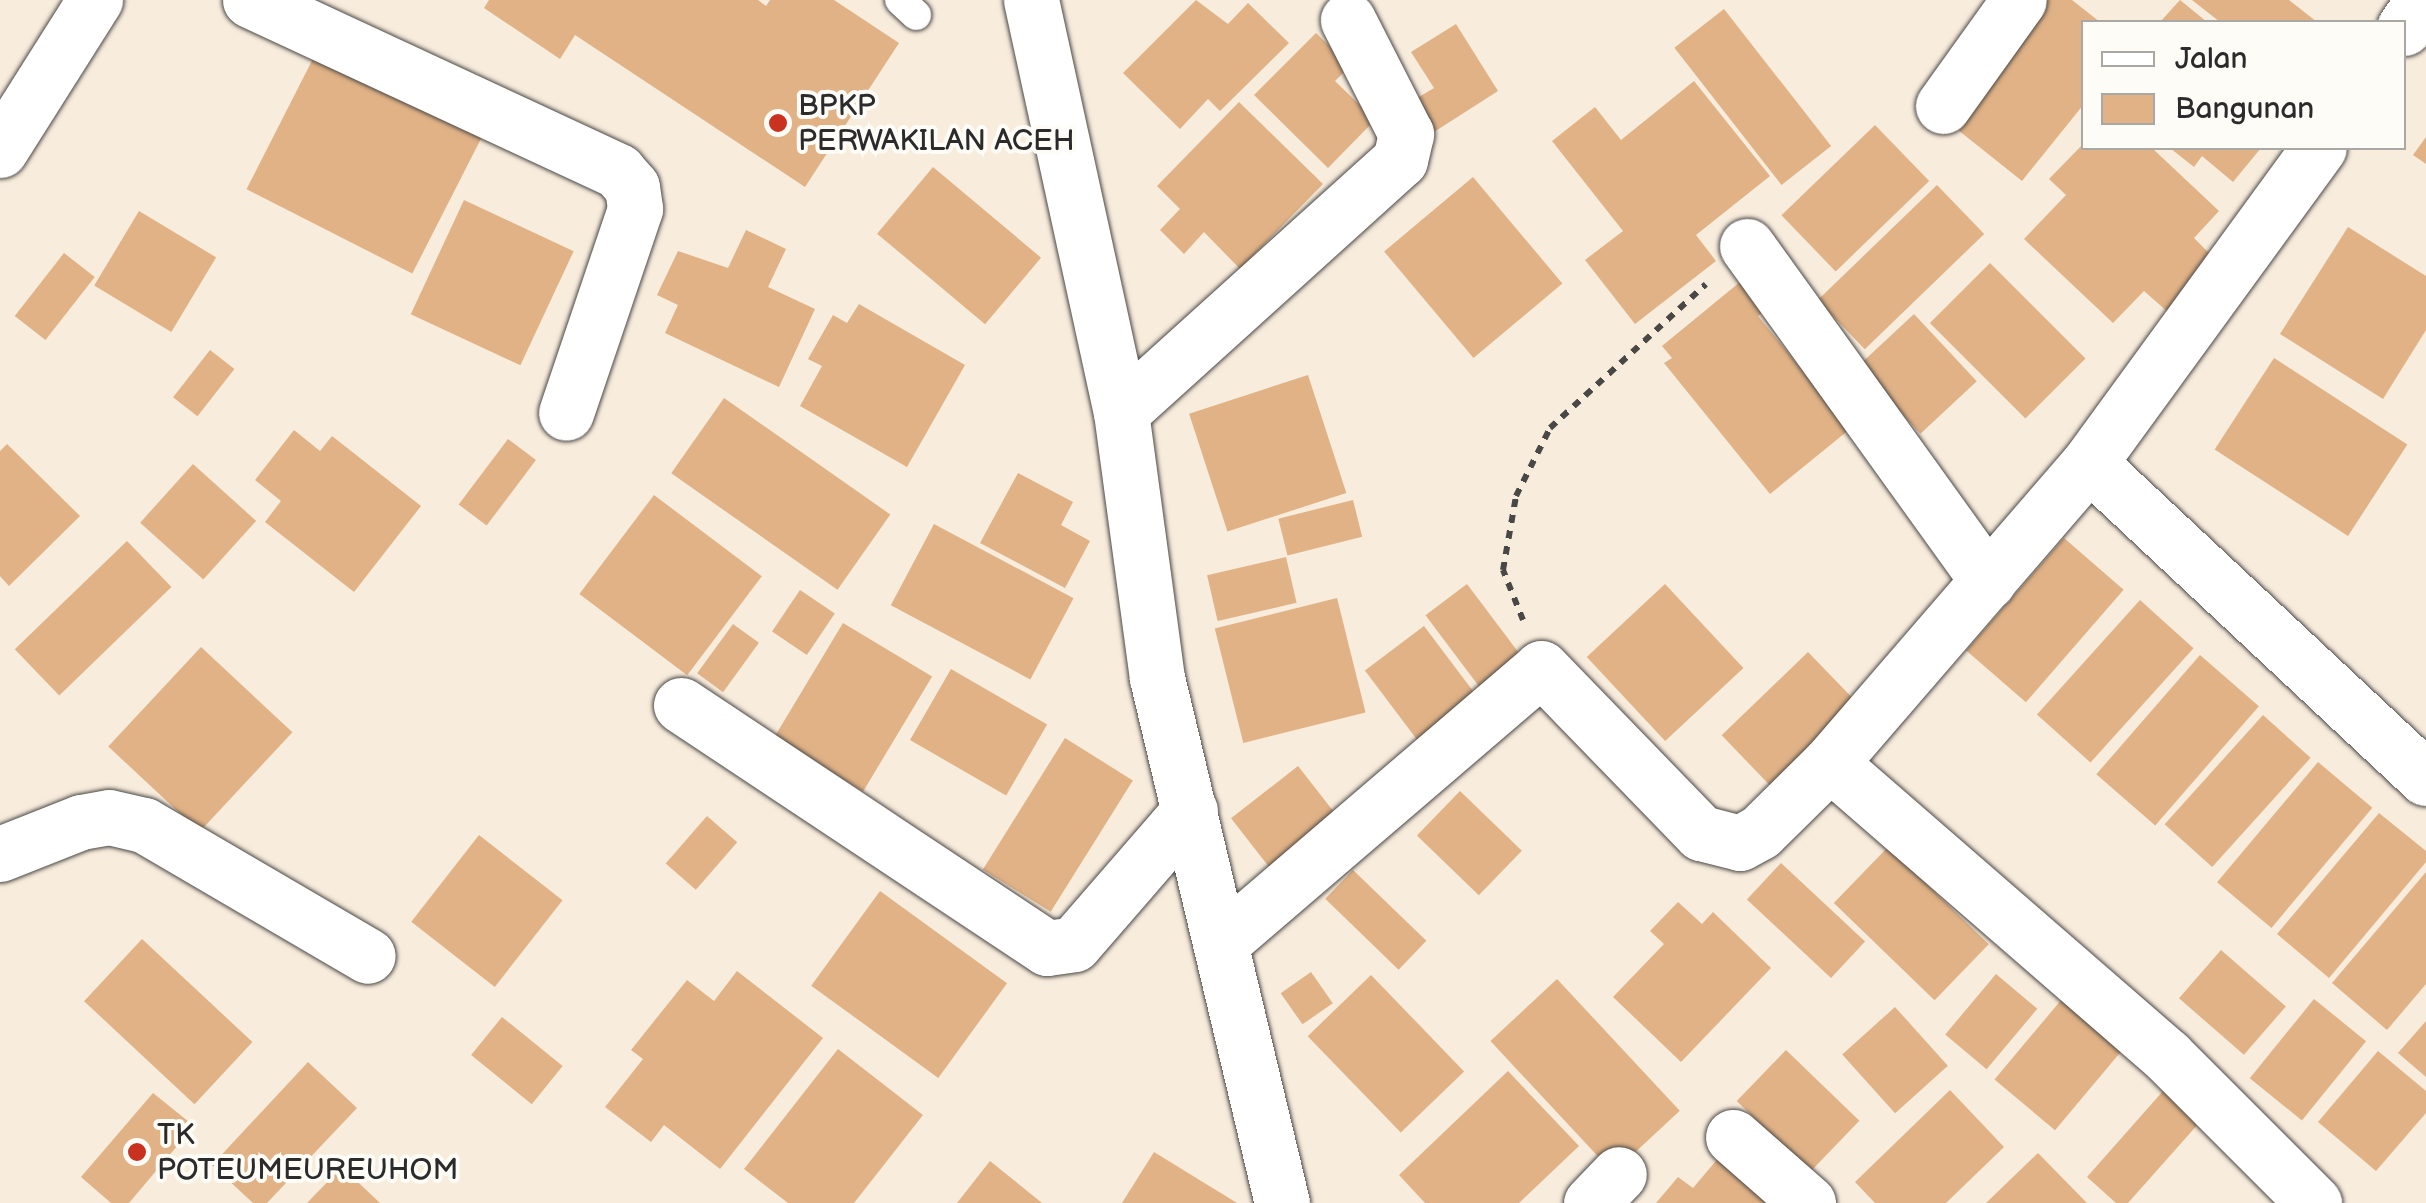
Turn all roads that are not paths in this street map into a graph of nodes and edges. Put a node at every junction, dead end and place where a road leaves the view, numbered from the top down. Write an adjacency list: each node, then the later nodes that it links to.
1 (96, 0): 9 (street)
2 (250, 0): 13 (street)
3 (1031, 0): 12 (street)
4 (2020, 0): 8 (street)
5 (2424, 0): 7 (street)
6 (1348, 20): 12 (street)
7 (2406, 25)
8 (1943, 106)
9 (0, 150)
10 (2318, 150): 14 (street)
11 (1746, 246): 15 (street)
12 (1122, 412): 19 (street)
13 (566, 413)
14 (2089, 463): 15 (street); 18 (street)
15 (1988, 581): 17 (street)
16 (681, 705): 19 (street)
17 (1830, 763): 21 (street); 26 (street)
18 (2426, 778)
19 (1190, 810): 21 (street)
20 (0, 854): 22 (street)
21 (1223, 941): 24 (street)
22 (368, 956)
23 (1733, 1137): 25 (street)
24 (1282, 1203)
25 (1808, 1203)
26 (2314, 1203)

